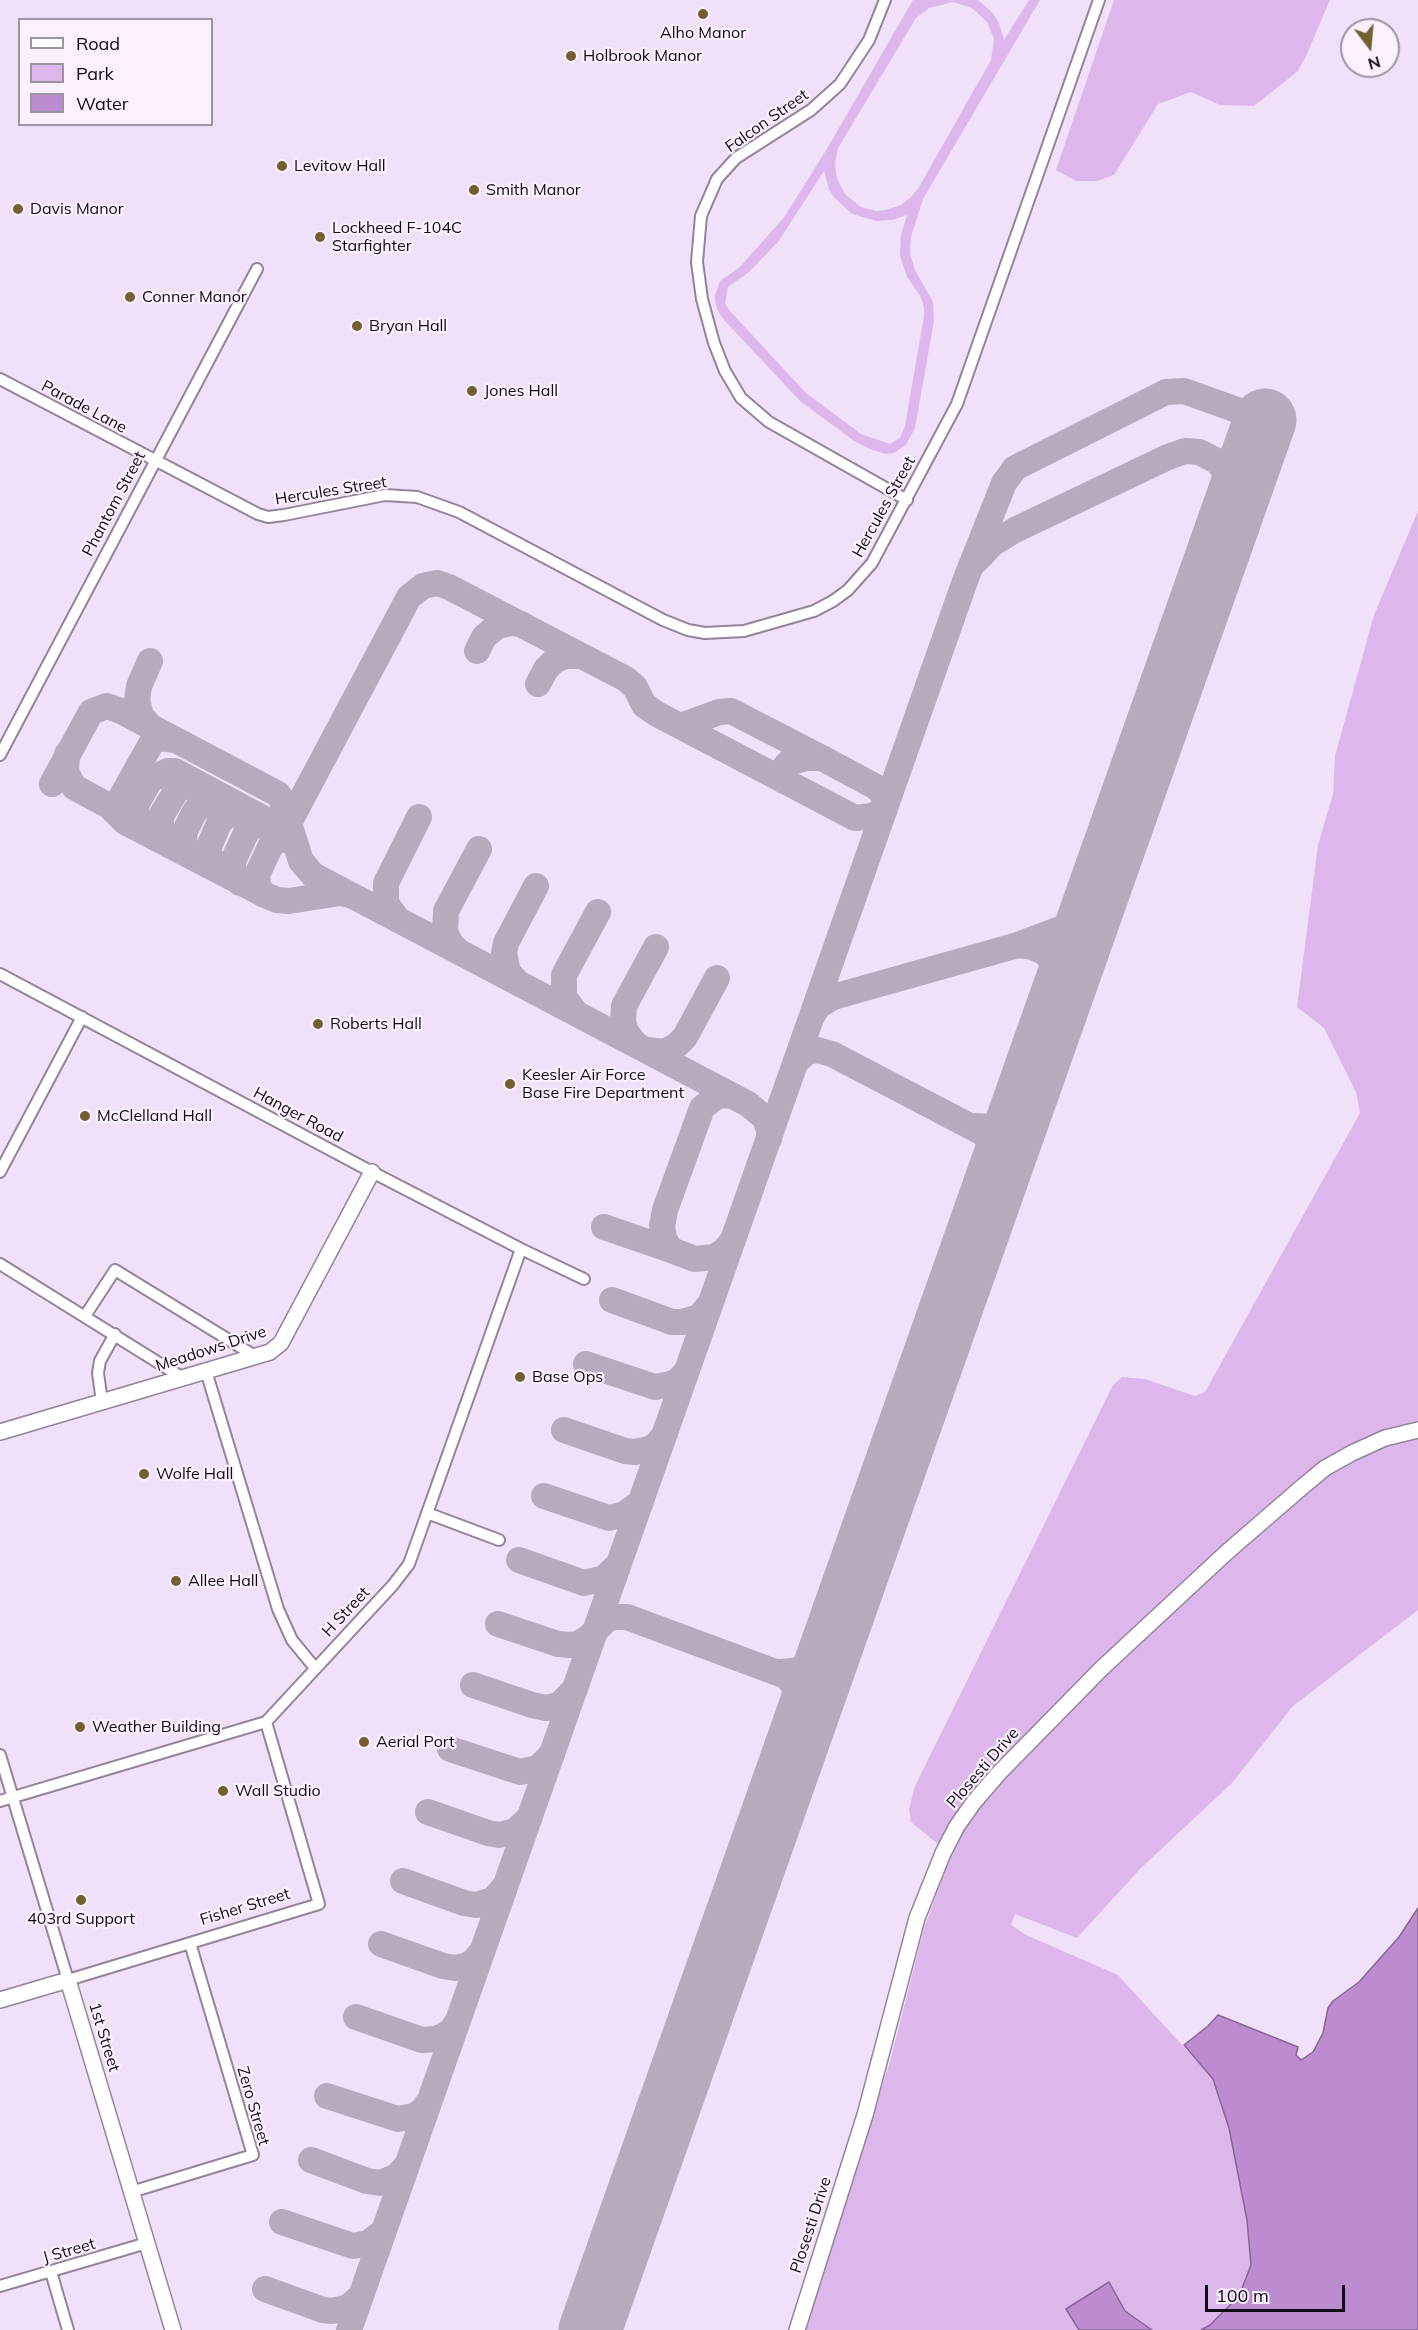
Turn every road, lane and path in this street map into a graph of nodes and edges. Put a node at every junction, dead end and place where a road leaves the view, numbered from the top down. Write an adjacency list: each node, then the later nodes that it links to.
1 (885, 0): 6 (street, Falcon Street)
2 (1099, 0): 6 (street, Hercules Street)
3 (257, 269): 5 (street, Phantom Street)
4 (0, 379): 5 (street, Parade Lane)
5 (154, 461): 6 (street, Hercules Street); 7 (street, Phantom Street)
6 (907, 500)
7 (0, 755)
8 (0, 974): 9 (street, Hanger Road)
9 (81, 1017): 10 (street); 11 (street, Hanger Road)
10 (0, 1172)
11 (372, 1172): 12 (street, Hanger Road); 17 (street, Meadows Drive)
12 (521, 1249): 14 (street, Hanger Road); 23 (street, H Street)
13 (0, 1264): 15 (street)
14 (584, 1279)
15 (85, 1316): 16 (street); 17 (street)
16 (115, 1334): 19 (street); 20 (street)
17 (255, 1356): 18 (street, Meadows Drive)
18 (206, 1371): 19 (street, Meadows Drive); 25 (street)
19 (183, 1378): 20 (street, Meadows Drive)
20 (102, 1402): 22 (street, Meadows Drive)
21 (1418, 1430): 39 (street, Plosesti Drive)
22 (0, 1432)
23 (427, 1513): 24 (street); 25 (street, H Street)
24 (499, 1540)
25 (315, 1668): 26 (street, H Street)
26 (266, 1722): 28 (street); 30 (street, Fisher Street)
27 (0, 1755): 28 (street, 1st Street)
28 (12, 1797): 29 (street); 31 (street, 1st Street)
29 (0, 1801)
30 (190, 1943): 31 (street, Fisher Street); 33 (street, Zero Street)
31 (68, 1980): 32 (street, Fisher Street); 33 (street, 1st Street)
32 (0, 2000)
33 (131, 2192): 34 (street, 1st Street)
34 (147, 2243): 35 (street, J Street); 38 (street, 1st Street)
35 (51, 2272): 36 (street, J Street); 37 (street)
36 (0, 2286)
37 (68, 2330)
38 (173, 2330)
39 (796, 2330)

